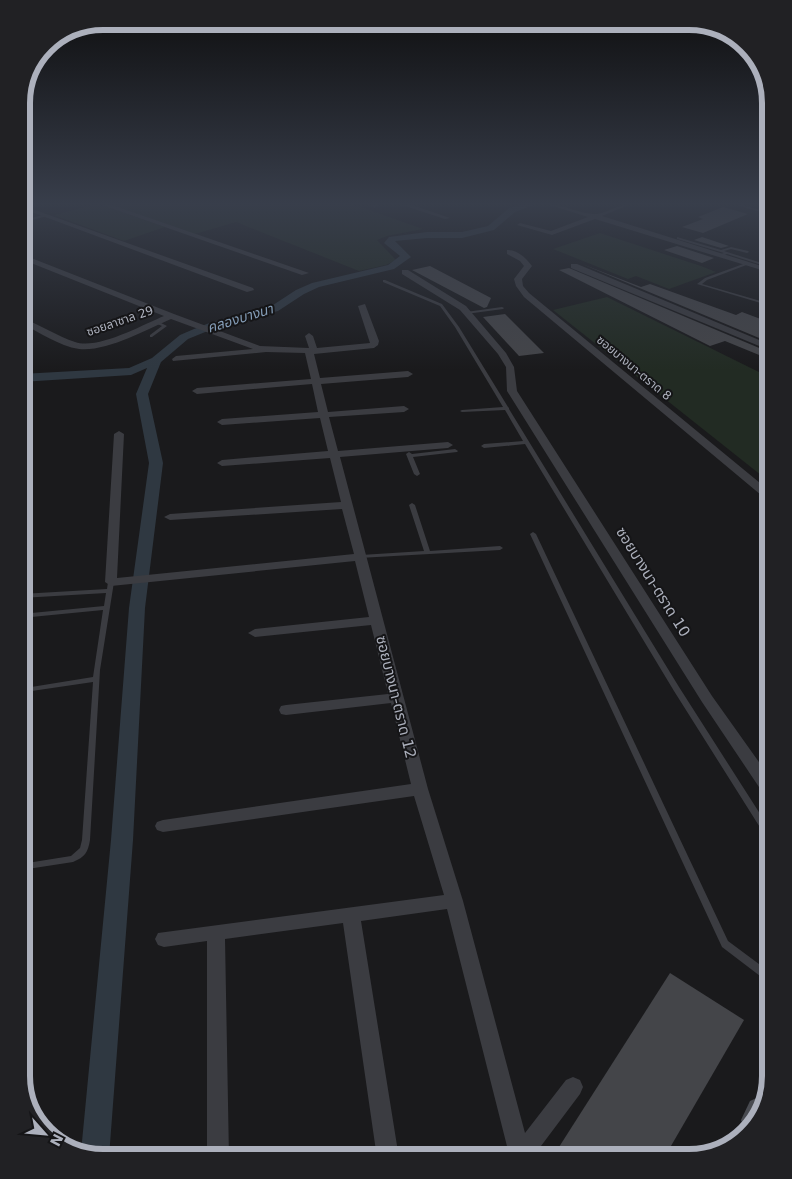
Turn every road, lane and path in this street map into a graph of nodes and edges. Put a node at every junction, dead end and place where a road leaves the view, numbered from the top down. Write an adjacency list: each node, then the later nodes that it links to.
1 (31, 260): 19 (street, ซอยลาซาล 29)
2 (168, 260): 14 (street)
3 (267, 260): 12 (street)
4 (522, 260): 44 (street, ซอยบางนา-ตราด 8)
5 (738, 260): 7 (street)
6 (749, 260): 8 (lane)
7 (747, 264): 10 (street); 15 (lane)
8 (762, 264)
9 (574, 266): 24 (street)
10 (762, 268)
11 (405, 272): 18 (street, ซอยบางนา-ตราด 10)
12 (305, 273)
13 (384, 281): 32 (lane)
14 (250, 290)
15 (762, 303)
16 (362, 306): 26 (street)
17 (502, 308): 18 (lane)
18 (466, 313): 62 (street, ซอยบางนา-ตราด 10)
19 (171, 316): 20 (street, ซอยลาซาล 29); 25 (street, ซอยลาซาล 29)
20 (156, 322): 21 (street, ซอยลาซาล 29); 22 (lane)
21 (30, 324)
22 (151, 336)
23 (310, 336): 26 (street, ซอยบางนา-ตราด 12)
24 (762, 344)
25 (268, 351): 26 (street); 27 (street)
26 (311, 351): 29 (street, ซอยบางนา-ตราด 12)
27 (176, 359)
28 (408, 374): 29 (street)
29 (316, 380): 30 (street); 34 (street, ซอยบางนา-ตราด 12)
30 (197, 391)
31 (404, 408): 34 (street)
32 (507, 408): 33 (lane); 37 (lane)
33 (462, 411)
34 (324, 416): 35 (street); 41 (street, ซอยบางนา-ตราด 12)
35 (222, 422)
36 (119, 434): 52 (street)
37 (527, 442): 38 (lane); 64 (lane)
38 (484, 446)
39 (452, 448): 40 (street)
40 (408, 452): 41 (street); 43 (lane)
41 (334, 455): 42 (street); 45 (street, ซอยบางนา-ตราด 12)
42 (222, 463)
43 (417, 474)
44 (762, 491)
45 (346, 505): 47 (street); 51 (street, ซอยบางนา-ตราด 12)
46 (412, 506): 50 (lane)
47 (170, 517)
48 (533, 534): 71 (lane)
49 (500, 548): 50 (lane)
50 (428, 553): 51 (lane)
51 (361, 557): 52 (street); 56 (street, ซอยบางนา-ตราด 12)
52 (110, 586): 53 (lane); 54 (lane)
53 (30, 595)
54 (106, 608): 55 (lane); 58 (lane)
55 (30, 615)
56 (377, 620): 57 (street); 60 (street, ซอยบางนา-ตราด 12)
57 (255, 633)
58 (96, 680): 59 (lane); 66 (lane)
59 (30, 689)
60 (396, 698): 61 (street); 63 (street, ซอยบางนา-ตราด 12)
61 (286, 710)
62 (762, 779)
63 (420, 789): 65 (street); 67 (street, ซอยบางนา-ตราด 12)
64 (762, 824)
65 (164, 826)
66 (30, 866)
67 (454, 901): 68 (street); 75 (street, ซอยบางนา-ตราด 12)
68 (351, 914): 69 (street); 74 (street)
69 (216, 932): 70 (street); 73 (street)
70 (164, 939)
71 (762, 972)
72 (573, 1088): 76 (street)
73 (218, 1149)
74 (387, 1149)
75 (519, 1149)
76 (527, 1149)

